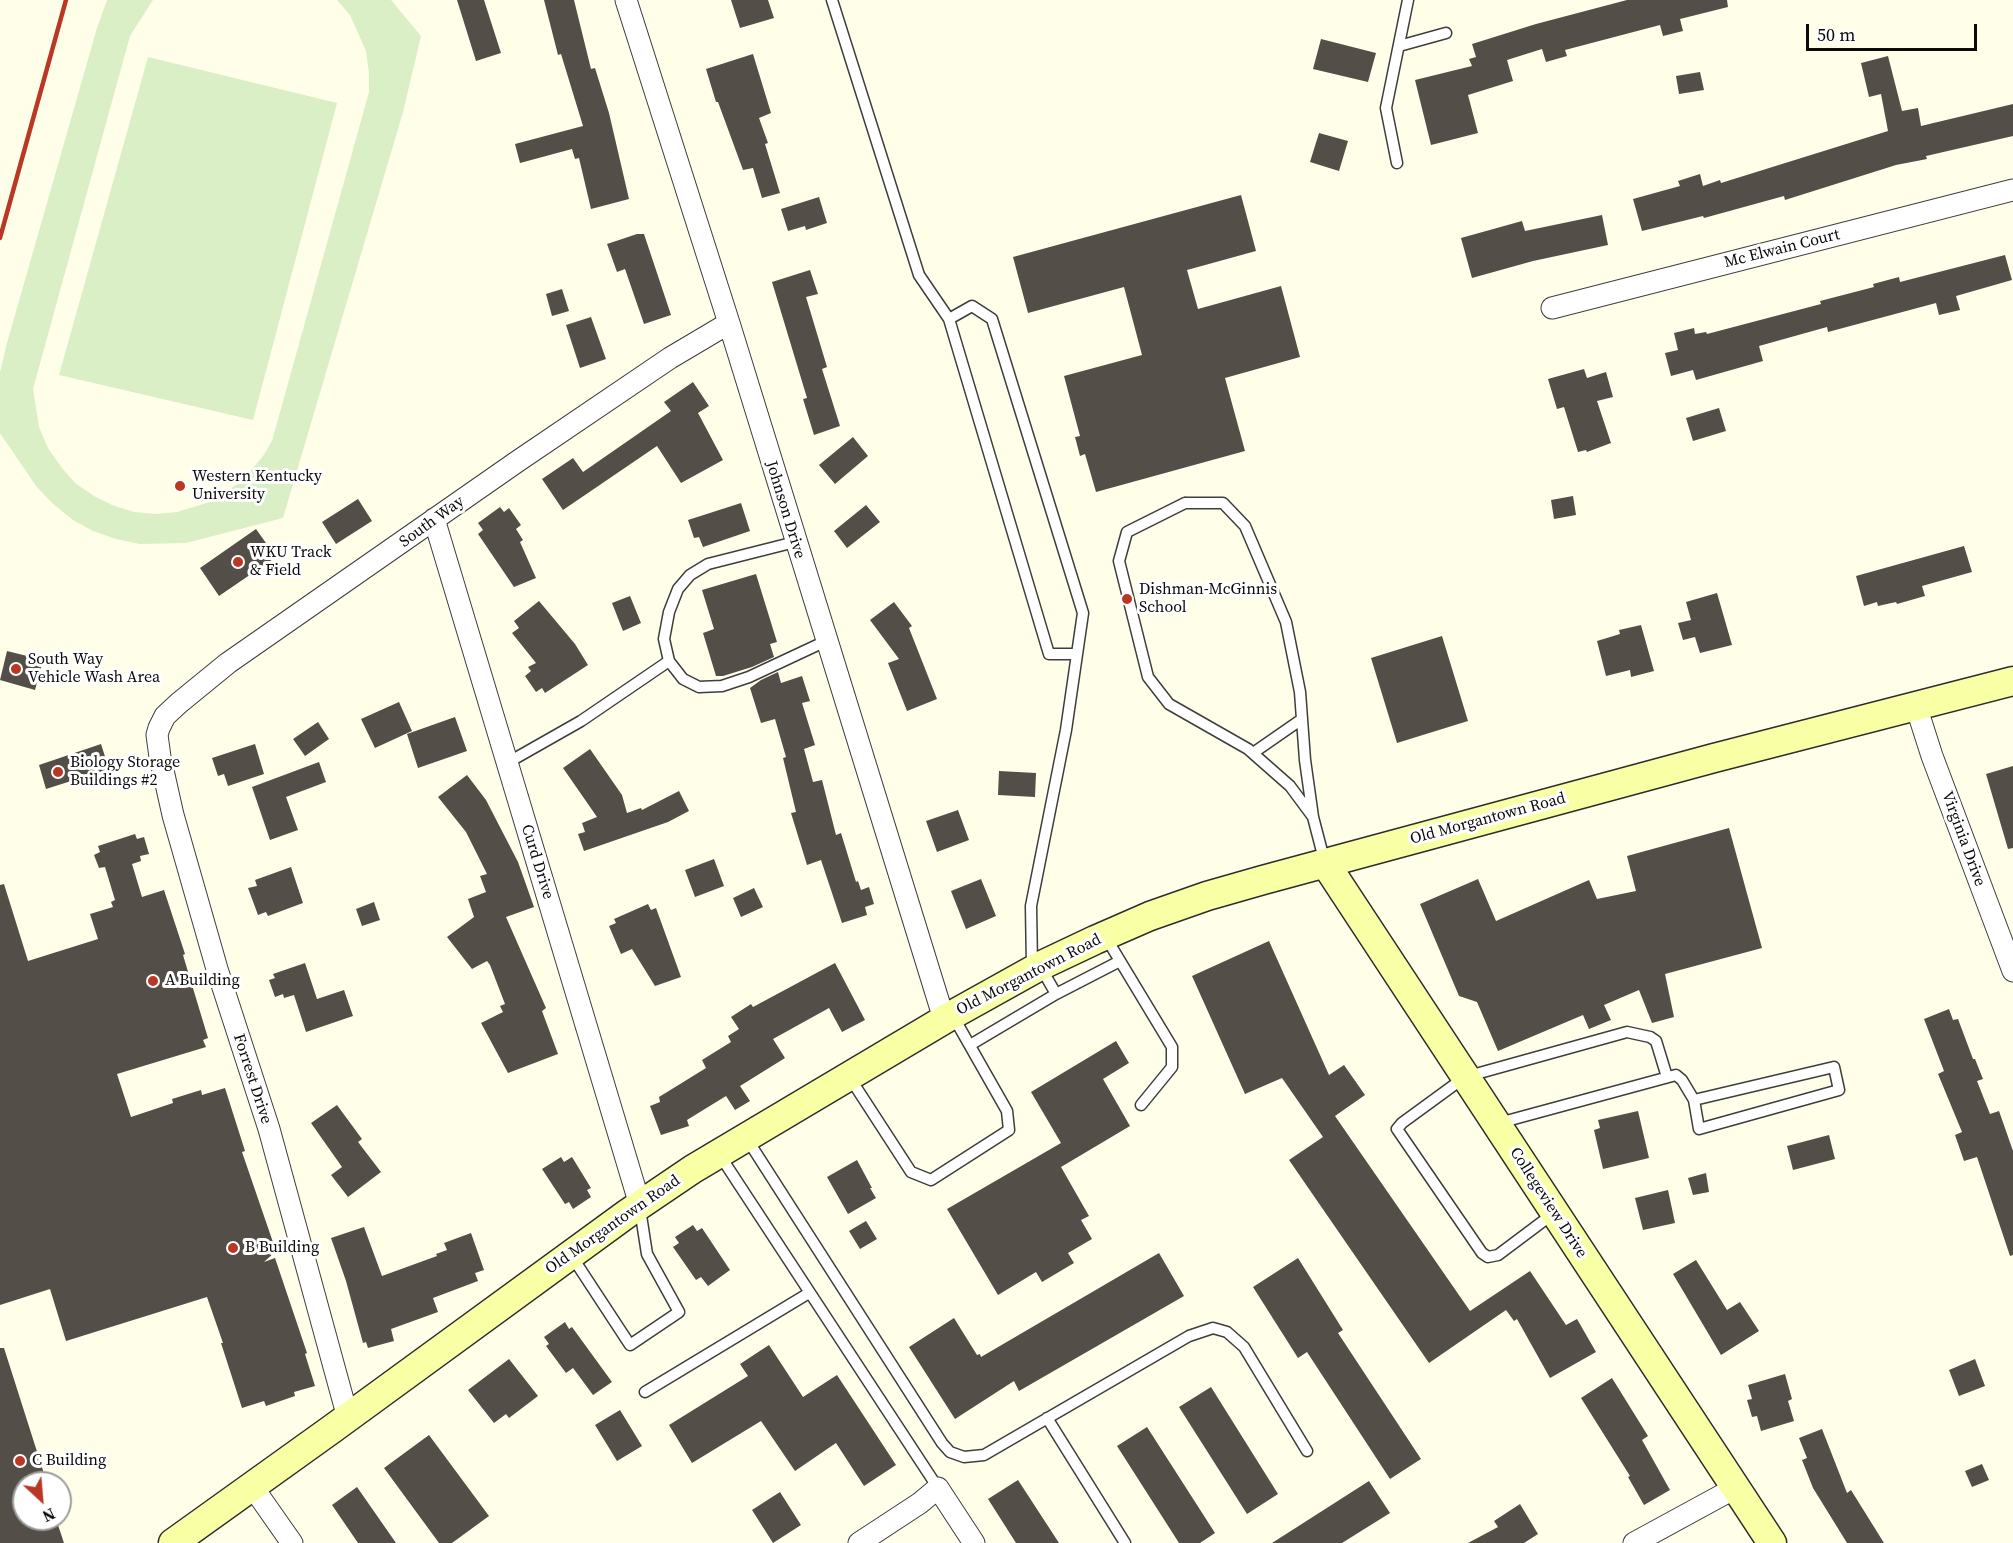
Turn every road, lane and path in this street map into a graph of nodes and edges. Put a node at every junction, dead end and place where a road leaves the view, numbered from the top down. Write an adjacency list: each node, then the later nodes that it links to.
1 (626, 0): 10 (street, Johnson Drive)
2 (832, 0): 9 (lane)
3 (1408, 0): 5 (lane)
4 (1446, 33): 5 (lane)
5 (1399, 46): 6 (lane)
6 (1397, 163)
7 (2013, 190): 8 (street, Mc Elwain Court)
8 (1551, 308)
9 (949, 319): 14 (lane); 14 (lane)
10 (729, 323): 11 (street, South Way); 12 (street, Johnson Drive)
11 (434, 519): 19 (street, South Way); 21 (street, Curd Drive)
12 (795, 542): 13 (street, Johnson Drive); 15 (lane)
13 (826, 641): 15 (lane); 29 (street, Johnson Drive)
14 (1076, 654): 26 (lane)
15 (669, 661): 21 (lane)
16 (2013, 681): 17 (street, Old Morgantown Road)
17 (1916, 706): 23 (street, Old Morgantown Road); 27 (street, Virginia Drive)
18 (1302, 719): 20 (lane); 20 (lane); 22 (lane)
19 (158, 741): 44 (street, Forrest Drive)
20 (1253, 753): 22 (lane)
21 (507, 763): 39 (street, Curd Drive)
22 (1313, 817): 23 (lane)
23 (1325, 863): 24 (street, Old Morgantown Road); 32 (street, Collegeview Drive)
24 (1105, 936): 25 (lane); 26 (street, Old Morgantown Road)
25 (1120, 961): 28 (lane); 35 (lane)
26 (1036, 968): 28 (lane); 29 (street, Old Morgantown Road)
27 (2013, 971)
28 (1056, 994): 30 (lane)
29 (948, 1017): 30 (lane); 31 (street, Old Morgantown Road)
30 (970, 1045): 31 (lane)
31 (849, 1075): 37 (street, Old Morgantown Road)
32 (1466, 1077): 33 (lane); 36 (street, Collegeview Drive); 40 (lane)
33 (1667, 1077): 34 (lane); 36 (lane)
34 (1694, 1100): 34 (lane)
35 (1141, 1105)
36 (1496, 1124): 40 (street, Collegeview Drive)
37 (745, 1137): 38 (street, Old Morgantown Road); 45 (lane)
38 (719, 1154): 39 (street, Old Morgantown Road); 42 (lane)
39 (640, 1205): 41 (street, Old Morgantown Road); 41 (lane)
40 (1555, 1213): 49 (street, Collegeview Drive)
41 (571, 1255): 44 (street, Old Morgantown Road)
42 (809, 1293): 43 (lane); 48 (lane)
43 (645, 1392)
44 (348, 1418): 47 (street, Old Morgantown Road)
45 (1047, 1418): 46 (lane); 54 (lane)
46 (1307, 1451)
47 (252, 1486): 50 (street, Old Morgantown Road); 51 (street)
48 (938, 1488): 52 (street); 53 (street)
49 (1736, 1488): 55 (street); 56 (street, Collegeview Drive)
50 (173, 1543)
51 (292, 1543)
52 (859, 1543)
53 (974, 1543)
54 (1125, 1543)
55 (1634, 1543)
56 (1772, 1543)

